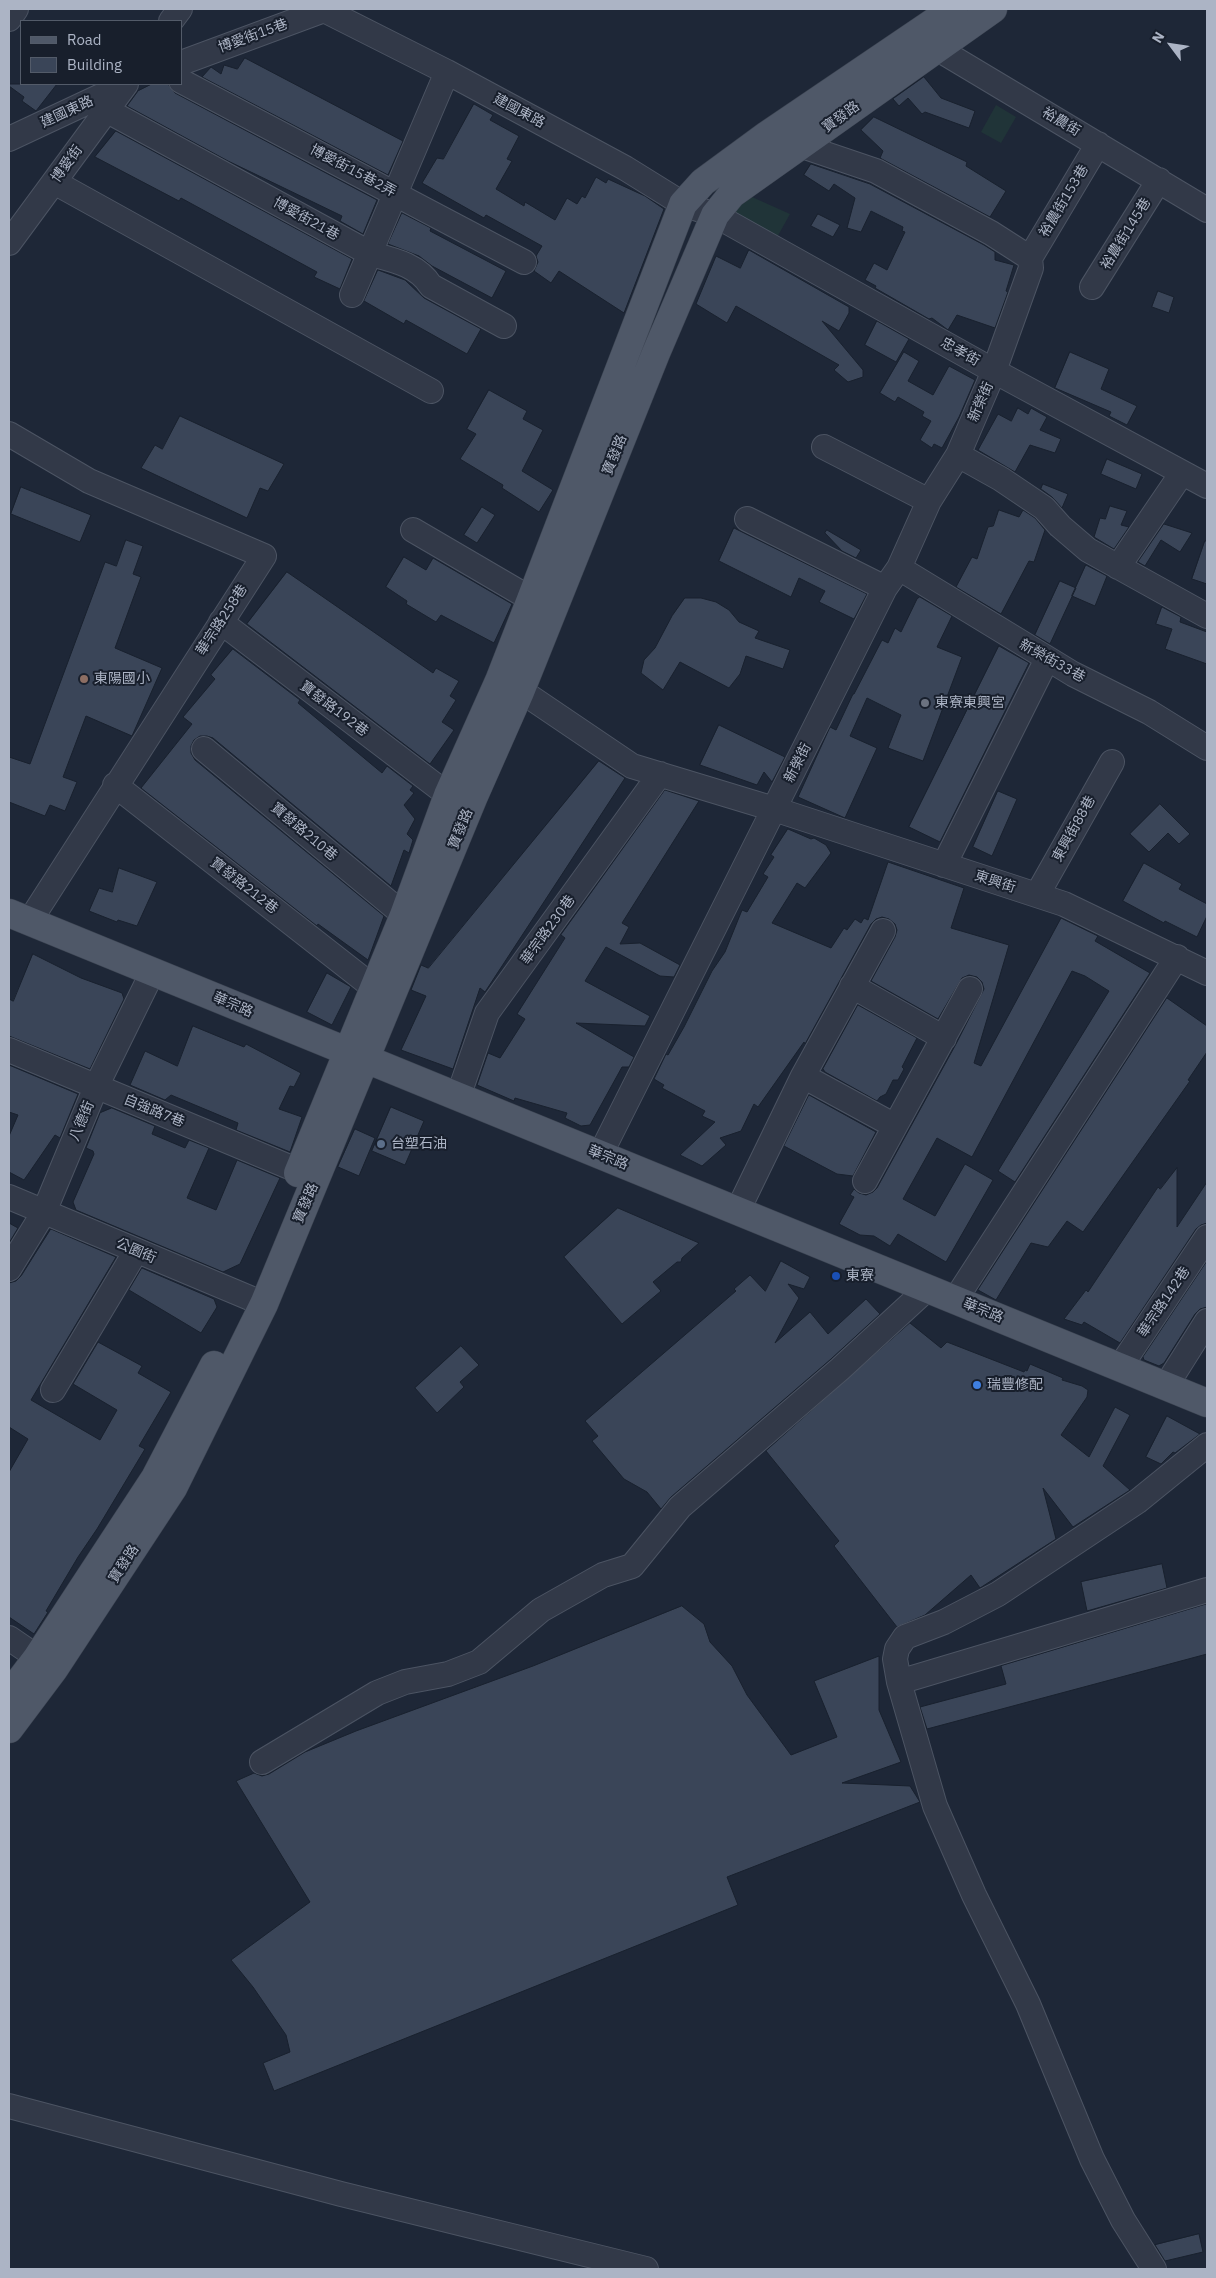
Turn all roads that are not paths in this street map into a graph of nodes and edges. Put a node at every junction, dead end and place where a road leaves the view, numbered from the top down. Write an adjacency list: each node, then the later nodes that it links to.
1 (16, 9): 6 (street)
2 (180, 9): 7 (street)
3 (323, 9): 9 (street, 博愛街15巷); 10 (street, 建國東路)
4 (953, 9): 8 (main road, 寶發路)
5 (992, 9): 8 (main road, 寶發路)
6 (9, 19)
7 (172, 20)
8 (926, 42): 16 (street, 裕農街); 17 (main road, 寶發路); 21 (main road, 寶發路)
9 (182, 63)
10 (447, 72): 20 (street); 21 (street, 建國東路)
11 (182, 82): 20 (street, 博愛街15巷2弄)
12 (124, 85): 15 (street, 建國東路)
13 (125, 85): 14 (street, 博愛街)
14 (106, 110): 19 (street, 博愛街); 25 (street, 博愛街21巷)
15 (9, 139)
16 (1098, 144): 18 (street, 裕農街); 26 (street, 裕農街153巷)
17 (802, 146): 23 (main road, 寶發路); 26 (street)
18 (1159, 180): 22 (street, 裕農街); 28 (street, 裕農街145巷)
19 (54, 182): 24 (street, 博愛街); 32 (street)
20 (396, 194): 25 (street); 27 (street, 博愛街15巷2弄)
21 (683, 204): 23 (street, 建國東路); 44 (main road, 寶發路)
22 (1207, 210)
23 (715, 215): 31 (street, 忠孝街); 48 (main road, 寶發路)
24 (9, 243)
25 (371, 254): 29 (street); 30 (street, 博愛街21巷)
26 (1030, 258): 31 (street, 新榮街)
27 (524, 262)
28 (1092, 287)
29 (352, 296)
30 (504, 326)
31 (994, 371): 35 (street, 新榮街); 36 (street, 忠孝街)
32 (431, 391)
33 (9, 434): 46 (street, 華宗路258巷)
34 (824, 447): 38 (street)
35 (958, 455): 38 (street, 新榮街); 41 (street)
36 (1182, 472): 37 (street, 忠孝街); 41 (street)
37 (1207, 486)
38 (929, 501): 42 (street, 新榮街)
39 (747, 519): 43 (street)
40 (413, 530): 44 (street)
41 (1118, 567): 45 (street)
42 (899, 568): 43 (street, 新榮街); 47 (street, 新榮街33巷)
43 (886, 588): 55 (street, 新榮街)
44 (531, 599): 48 (main road, 寶發路)
45 (1207, 616)
46 (220, 622): 53 (street, 華宗路258巷); 54 (street, 寶發路192巷)
47 (1047, 659): 49 (street, 新榮街33巷); 56 (street)
48 (509, 686): 52 (street, 東興街); 54 (main road, 寶發路); 69 (main road, 寶發路)
49 (1207, 748)
50 (204, 749): 58 (street, 寶發路210巷)
51 (1112, 762): 57 (street, 東興街88巷)
52 (660, 774): 55 (street, 東興街); 72 (street, 華宗路230巷)
53 (116, 785): 59 (street, 華宗路258巷); 65 (street, 寶發路212巷)
54 (448, 796): 58 (main road, 寶發路)
55 (774, 809): 56 (street, 東興街); 74 (street, 新榮街)
56 (944, 866): 57 (street, 東興街)
57 (1037, 895): 61 (street, 東興街)
58 (404, 915): 65 (main road, 寶發路)
59 (15, 919): 63 (main road, 華宗路)
60 (883, 931): 64 (street)
61 (1177, 957): 62 (street, 東興街); 84 (street)
62 (1206, 967)
63 (153, 971): 69 (main road, 華宗路); 71 (street, 八德街)
64 (852, 986): 67 (street); 70 (street)
65 (373, 987): 69 (main road, 寶發路)
66 (970, 989): 67 (street)
67 (944, 1038): 73 (street)
68 (9, 1050): 71 (street, 自強路7巷)
69 (356, 1056): 72 (main road, 華宗路); 75 (main road, 寶發路); 85 (main road, 寶發路)
70 (803, 1076): 73 (street); 78 (street)
71 (96, 1087): 75 (street, 自強路7巷); 79 (street, 八德街)
72 (458, 1097): 74 (main road, 華宗路)
73 (895, 1126): 76 (street)
74 (600, 1155): 78 (main road, 華宗路)
75 (299, 1171): 85 (main road, 寶發路)
76 (865, 1181)
77 (9, 1196): 79 (street, 公園街)
78 (738, 1210): 83 (main road, 華宗路)
79 (44, 1212): 81 (street, 公園街); 82 (street, 八德街)
80 (1207, 1237): 87 (street, 華宗路142巷)
81 (136, 1251): 85 (street, 公園街); 89 (street)
82 (9, 1269)
83 (928, 1289): 84 (main road, 華宗路); 98 (street)
84 (955, 1300): 87 (main road, 華宗路)
85 (255, 1301): 94 (main road, 寶發路)
86 (1207, 1321): 88 (street)
87 (1120, 1367): 88 (main road, 華宗路)
88 (1166, 1386): 90 (main road, 華宗路)
89 (53, 1390)
90 (1207, 1403)
91 (1207, 1445): 95 (street)
92 (1207, 1590): 95 (street)
93 (9, 1638): 94 (street)
94 (46, 1664): 96 (main road, 寶發路); 97 (main road, 寶發路)
95 (899, 1682): 101 (street)
96 (9, 1695)
97 (9, 1729)
98 (262, 1762)
99 (9, 2106): 100 (street)
100 (646, 2269)
101 (1154, 2269)

